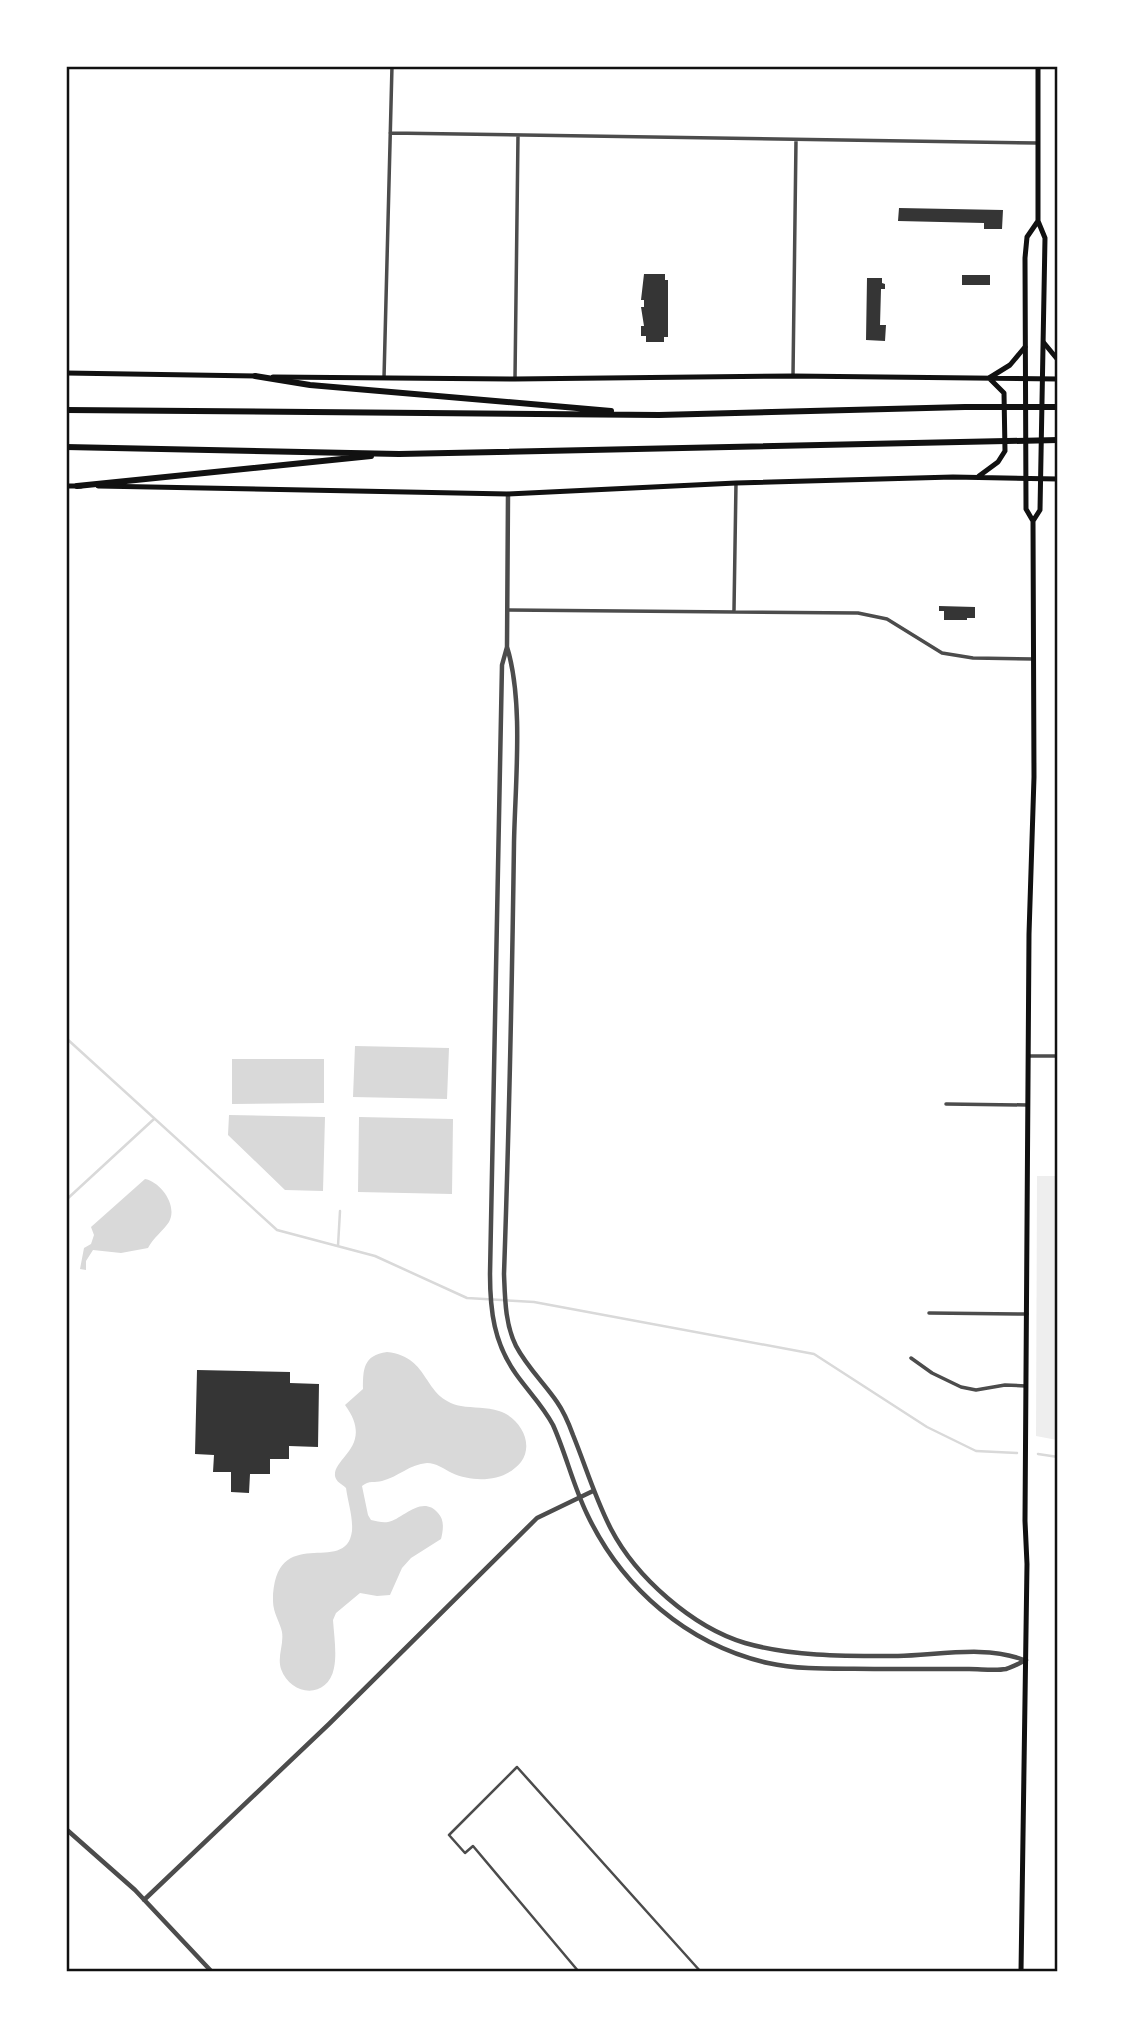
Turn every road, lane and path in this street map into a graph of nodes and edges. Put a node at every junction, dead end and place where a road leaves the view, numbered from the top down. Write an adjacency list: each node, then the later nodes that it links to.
1 (392, 66): 3 (street)
2 (1038, 66): 6 (main road)
3 (390, 133): 4 (street); 14 (street)
4 (518, 135): 5 (street); 17 (street)
5 (796, 139): 6 (street); 13 (street)
6 (1037, 143): 7 (main road)
7 (1038, 220): 8 (main road); 9 (main road)
8 (1044, 343): 10 (main road); 18 (main road)
9 (1025, 346): 15 (main road); 16 (main road)
10 (1058, 360)
11 (66, 373): 12 (main road)
12 (254, 376): 14 (main road); 22 (highway)
13 (793, 376): 15 (main road); 17 (main road)
14 (384, 378): 17 (main road)
15 (989, 378): 16 (main road); 26 (main road)
16 (1025, 378): 18 (main road); 27 (main road)
17 (515, 379)
18 (1043, 379): 19 (main road); 28 (main road)
19 (1058, 379)
20 (1058, 407): 22 (highway)
21 (66, 410): 22 (highway)
22 (659, 415)
23 (1058, 440): 25 (highway)
24 (66, 447): 25 (highway)
25 (399, 454): 32 (highway)
26 (977, 477): 27 (main road); 30 (main road)
27 (1026, 478): 28 (main road); 34 (main road)
28 (1042, 478): 29 (main road); 34 (main road)
29 (1058, 479)
30 (736, 483): 33 (main road); 36 (street)
31 (66, 486): 32 (main road)
32 (77, 486): 33 (main road)
33 (508, 494): 35 (street)
34 (1032, 521): 38 (main road)
35 (507, 610): 36 (street); 37 (street)
36 (734, 611): 38 (street)
37 (507, 646): 47 (street); 48 (street)
38 (1034, 659): 39 (main road)
39 (1029, 1056): 40 (street); 42 (main road)
40 (1058, 1056)
41 (946, 1104): 42 (street)
42 (1029, 1105): 44 (main road)
43 (929, 1313): 44 (street)
44 (1027, 1314): 46 (main road)
45 (911, 1358): 46 (street)
46 (1028, 1386): 49 (main road)
47 (593, 1491): 48 (street); 49 (street)
48 (579, 1497): 49 (street); 51 (street)
49 (1026, 1660): 55 (main road)
50 (66, 1829): 51 (street)
51 (144, 1899): 52 (street)
52 (212, 1972)
53 (579, 1972): 54 (street)
54 (701, 1972)
55 (1021, 1972)

